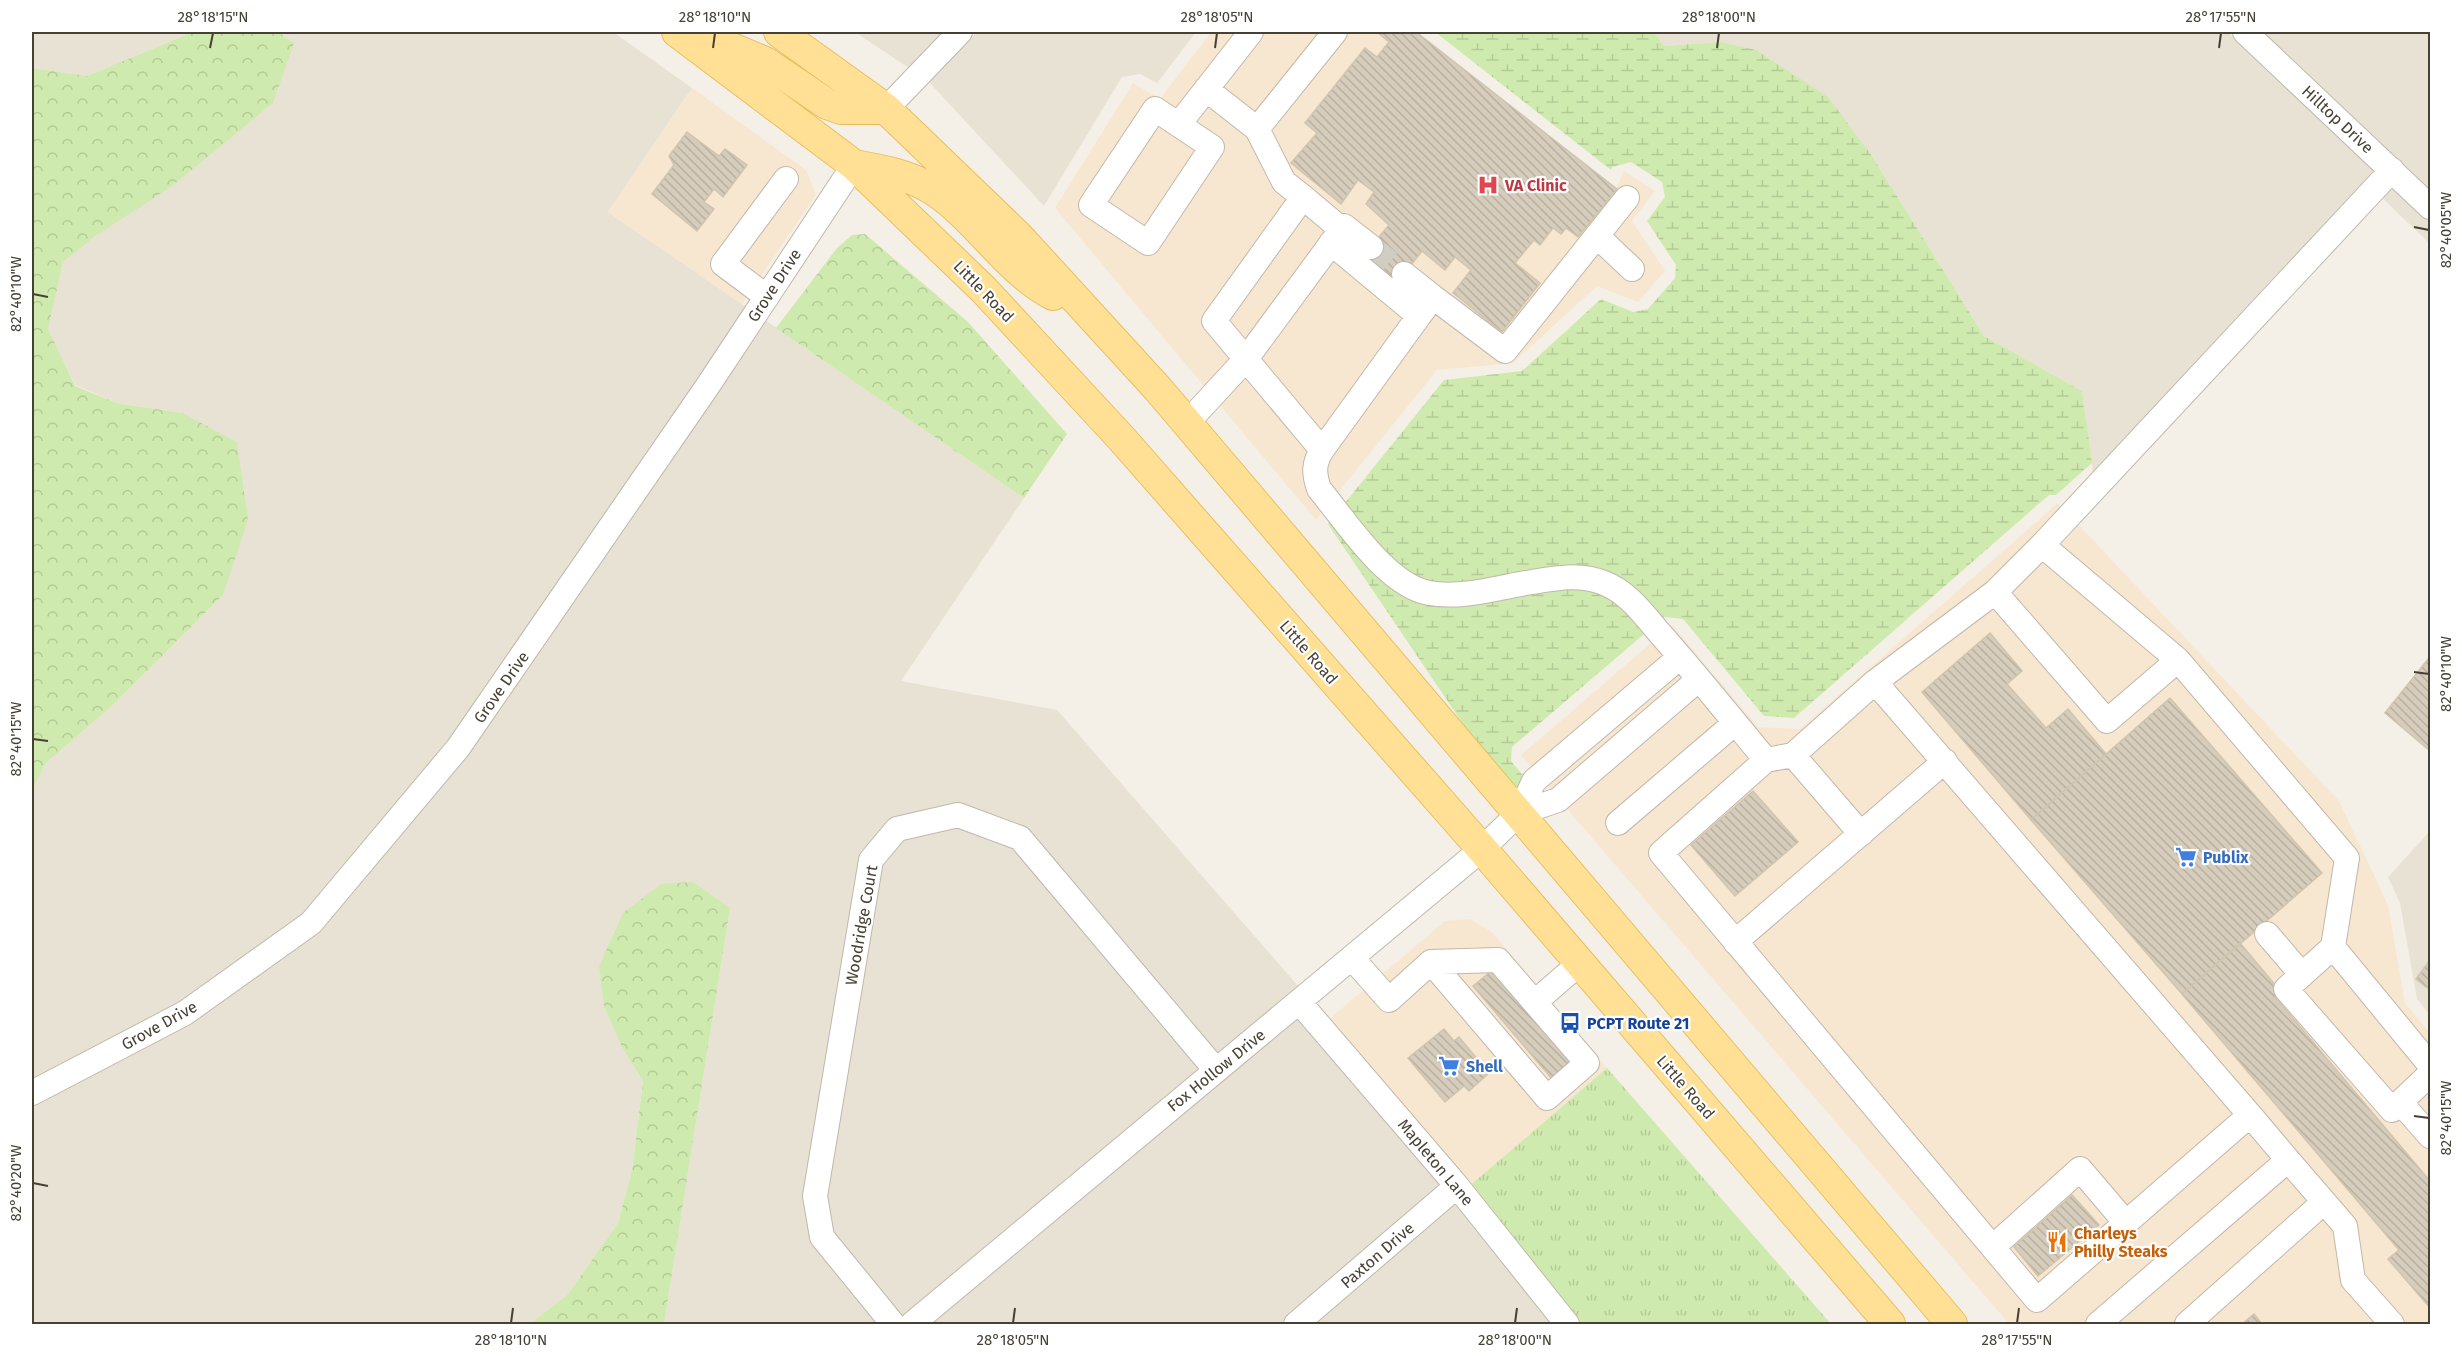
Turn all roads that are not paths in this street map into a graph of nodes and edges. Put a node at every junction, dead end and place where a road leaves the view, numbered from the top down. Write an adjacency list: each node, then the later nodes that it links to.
1 (677, 32): 12 (main road, Little Road)
2 (694, 32): 9 (main road)
3 (779, 32): 9 (main road)
4 (960, 32): 9 (street)
5 (1251, 32): 8 (street)
6 (1335, 32): 11 (street)
7 (2245, 32): 13 (street, Hilltop Drive)
8 (1206, 88): 10 (street); 11 (street)
9 (886, 110): 25 (main road)
10 (1179, 124): 10 (street)
11 (1257, 129): 15 (street)
12 (854, 165): 23 (street, Grove Drive); 25 (main road); 42 (main road, Little Road)
13 (2392, 170): 17 (street, Hilltop Drive); 29 (street)
14 (786, 179): 23 (street)
15 (1303, 197): 18 (street); 26 (street)
16 (1627, 198): 19 (street)
17 (2430, 207)
18 (1339, 233): 20 (street); 24 (street); 26 (street)
19 (1597, 236): 21 (street); 24 (street)
20 (1371, 247)
21 (1632, 269)
22 (1404, 274): 24 (street)
23 (767, 297): 55 (street, Grove Drive)
24 (1426, 307): 28 (street)
25 (1089, 314): 27 (main road)
26 (1246, 359): 27 (street); 28 (street)
27 (1187, 423): 39 (main road)
28 (1322, 450): 31 (street)
29 (2042, 545): 30 (street); 32 (street)
30 (1995, 592): 32 (street); 34 (street)
31 (1680, 657): 33 (street); 39 (street)
32 (2178, 660): 45 (street)
33 (1699, 679): 35 (street); 39 (street)
34 (1875, 681): 36 (street); 38 (street)
35 (1736, 723): 37 (street); 40 (street)
36 (1793, 754): 37 (street); 41 (street)
37 (1766, 760): 44 (street)
38 (1945, 761): 41 (street); 57 (street)
39 (1519, 813): 42 (street, Fox Hollow Drive); 71 (main road)
40 (1618, 823)
41 (1862, 834): 44 (street)
42 (1482, 849): 46 (street, Fox Hollow Drive); 48 (main road, Little Road)
43 (2267, 934): 49 (street)
44 (1736, 942): 63 (street)
45 (2333, 947): 49 (street); 52 (street)
46 (1352, 958): 47 (street); 51 (street, Fox Hollow Drive)
47 (1431, 962): 50 (street); 50 (street)
48 (1580, 963): 50 (street); 70 (main road, Little Road)
49 (2302, 975): 56 (street)
50 (1535, 1002)
51 (1300, 1003): 53 (street, Fox Hollow Drive); 60 (street, Mapleton Lane)
52 (2430, 1065)
53 (1215, 1069): 66 (street, Woodridge Court); 67 (street, Fox Hollow Drive)
54 (2430, 1074): 56 (street)
55 (32, 1093)
56 (2400, 1102): 58 (street)
57 (2250, 1115): 59 (street); 62 (street)
58 (2430, 1136)
59 (2288, 1160): 61 (street); 65 (street)
60 (1458, 1186): 68 (street, Paxton Drive); 69 (street, Mapleton Lane)
61 (2324, 1202): 64 (street); 72 (street)
62 (2126, 1223): 63 (street); 63 (street)
63 (1993, 1247)
64 (2386, 1322)
65 (2102, 1323)
66 (893, 1324)
67 (912, 1324)
68 (1296, 1324)
69 (1567, 1324)
70 (1890, 1324)
71 (1952, 1324)
72 (2187, 1324)

